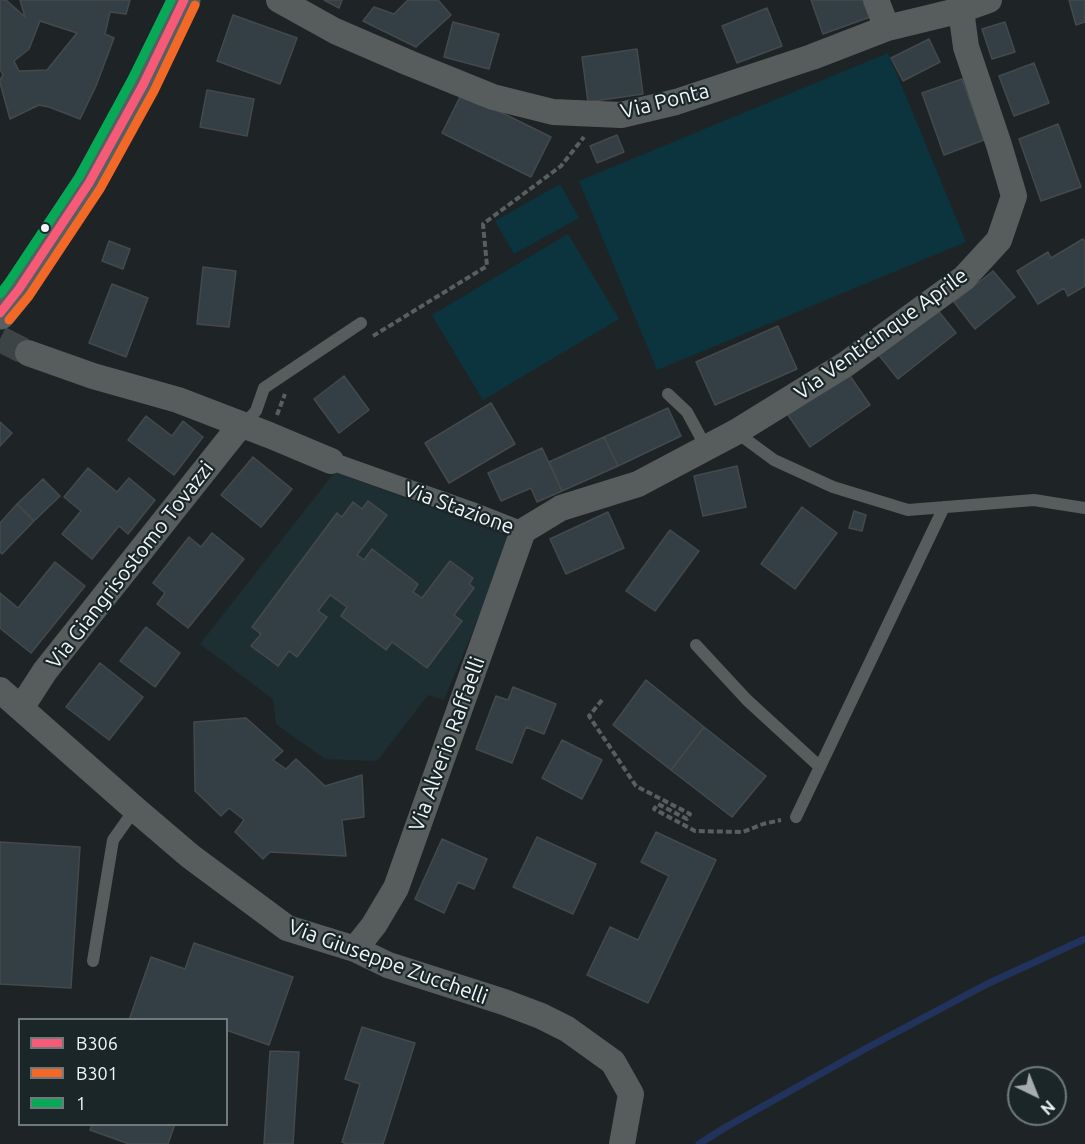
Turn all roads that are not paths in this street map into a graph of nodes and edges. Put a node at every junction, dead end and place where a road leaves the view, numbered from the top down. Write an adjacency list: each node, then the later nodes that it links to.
1 (184, 0): 7 (main road)
2 (279, 0): 6 (street, Via Ponta)
3 (876, 0): 6 (street)
4 (988, 0): 5 (street, Via Ponta)
5 (961, 10): 6 (street, Via Ponta); 12 (street, Via Venticinque Aprile)
6 (887, 28)
7 (9, 301)
8 (361, 323): 11 (lane)
9 (28, 353): 11 (street, Via Stazione)
10 (668, 394): 13 (lane)
11 (243, 425): 14 (street, Via Stazione); 20 (street, Via Giangrisostomo Tovazzi)
12 (736, 432): 13 (street, Via Stazione); 15 (lane)
13 (706, 449): 17 (street, Via Stazione)
14 (331, 461): 17 (street, Via Stazione)
15 (944, 507): 16 (lane); 21 (lane)
16 (1085, 508)
17 (523, 531): 24 (street, Via Alverio Raffaelli)
18 (696, 645): 21 (lane)
19 (0, 690): 20 (street, Via Giuseppe Zucchelli)
20 (21, 708): 22 (street, Via Giuseppe Zucchelli)
21 (820, 767): 23 (lane)
22 (135, 809): 24 (street, Via Giuseppe Zucchelli); 25 (lane)
23 (796, 818)
24 (355, 949): 26 (street, Via Giuseppe Zucchelli)
25 (93, 961)
26 (622, 1144)

